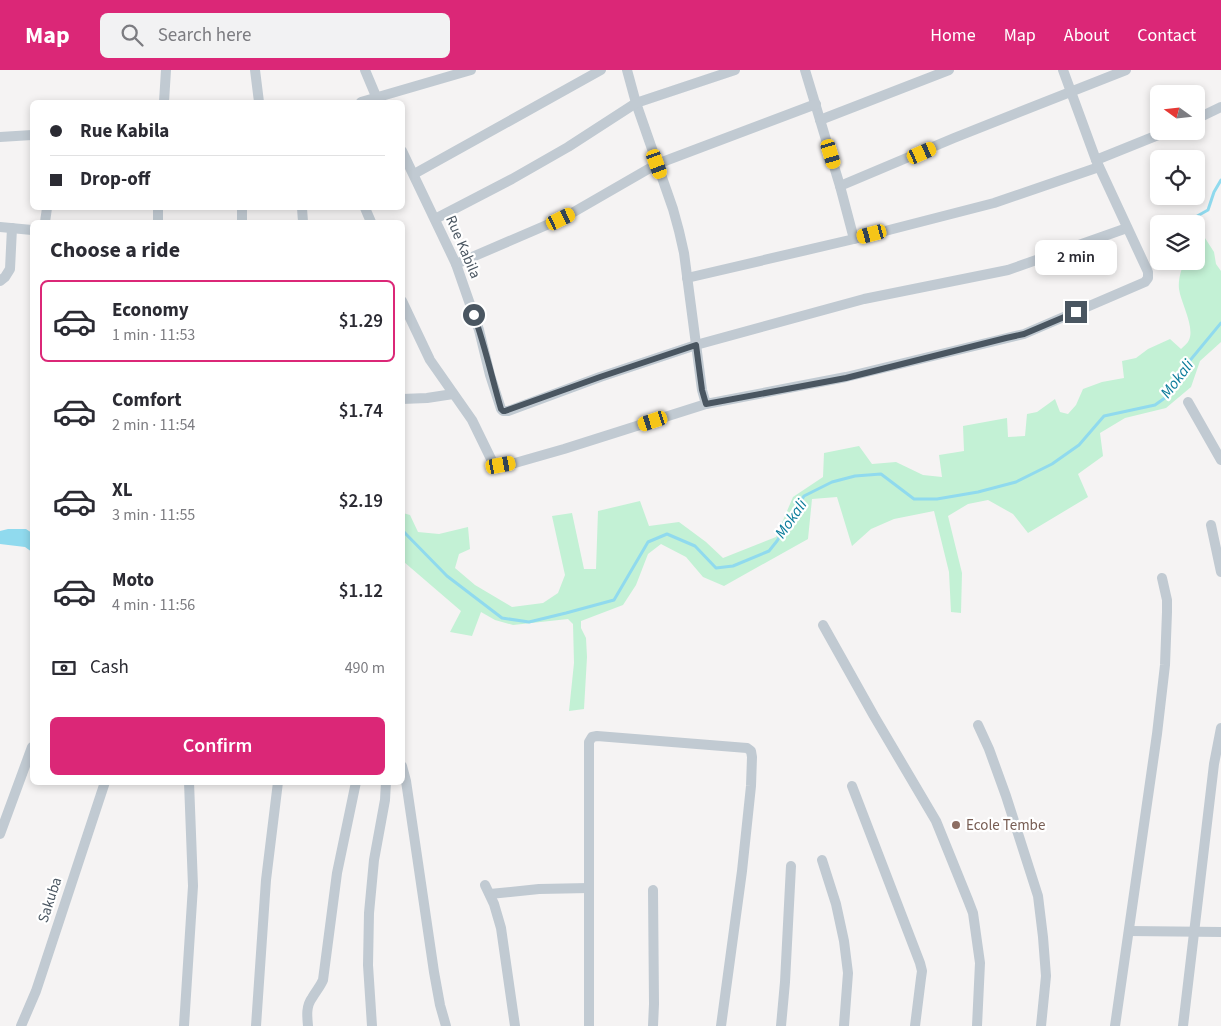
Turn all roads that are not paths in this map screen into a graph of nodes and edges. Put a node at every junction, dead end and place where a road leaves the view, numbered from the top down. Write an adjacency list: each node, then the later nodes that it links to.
1 (166, 70): 13 (street)
2 (255, 70): 14 (street)
3 (365, 70): 15 (street)
4 (471, 70): 15 (street)
5 (600, 70): 27 (street)
6 (627, 70): 16 (street)
7 (735, 70): 16 (street)
8 (805, 70): 17 (street)
9 (949, 70): 20 (street)
10 (1063, 70): 12 (street)
11 (1126, 70): 12 (street)
12 (1071, 92): 25 (street); 28 (street)
13 (164, 100)
14 (259, 100)
15 (377, 100)
16 (636, 103): 26 (street); 29 (street)
17 (816, 104): 20 (street); 26 (street)
18 (1221, 107): 19 (street)
19 (1205, 115)
20 (820, 120): 28 (street)
21 (30, 135): 22 (street)
22 (0, 137)
23 (1150, 139): 25 (street)
24 (405, 157): 27 (street, Rue Kabila)
25 (1098, 163): 32 (street); 34 (street)
26 (657, 164): 35 (street); 36 (street)
27 (414, 174): 29 (street, Rue Kabila)
28 (840, 186): 34 (street)
29 (435, 219): 35 (street, Rue Kabila)
30 (0, 227): 31 (street)
31 (12, 228): 33 (street); 37 (street)
32 (1127, 228): 39 (street); 43 (street)
33 (30, 230)
34 (854, 239): 36 (street)
35 (456, 264): 39 (street, Rue Kabila)
36 (687, 278): 39 (street)
37 (0, 281)
38 (405, 307): 40 (street)
39 (696, 345): 43 (street)
40 (453, 394): 41 (street); 43 (street)
41 (405, 399)
42 (1188, 402): 44 (street)
43 (706, 404)
44 (1221, 460)
45 (1212, 525): 46 (street)
46 (1221, 572)
47 (1162, 578): 64 (street)
48 (823, 625): 80 (street)
49 (978, 725): 81 (street)
50 (1221, 728): 65 (street)
51 (30, 752): 59 (street)
52 (405, 778): 72 (street)
53 (104, 785): 67 (street, Sakuba)
54 (189, 785): 68 (street)
55 (278, 785): 69 (street)
56 (355, 785): 70 (street)
57 (386, 785): 71 (street)
58 (852, 786): 79 (street)
59 (0, 834)
60 (822, 860): 78 (street)
61 (790, 866): 77 (street)
62 (589, 888): 73 (street); 74 (street); 76 (street)
63 (653, 890): 75 (street)
64 (1129, 932): 65 (street); 82 (street)
65 (1194, 932): 66 (street); 83 (street)
66 (1221, 932)
67 (21, 1026)
68 (184, 1026)
69 (256, 1026)
70 (308, 1026)
71 (372, 1026)
72 (446, 1026)
73 (515, 1026)
74 (589, 1026)
75 (653, 1026)
76 (721, 1026)
77 (781, 1026)
78 (844, 1026)
79 (915, 1026)
80 (977, 1026)
81 (1041, 1026)
82 (1115, 1026)
83 (1183, 1026)

